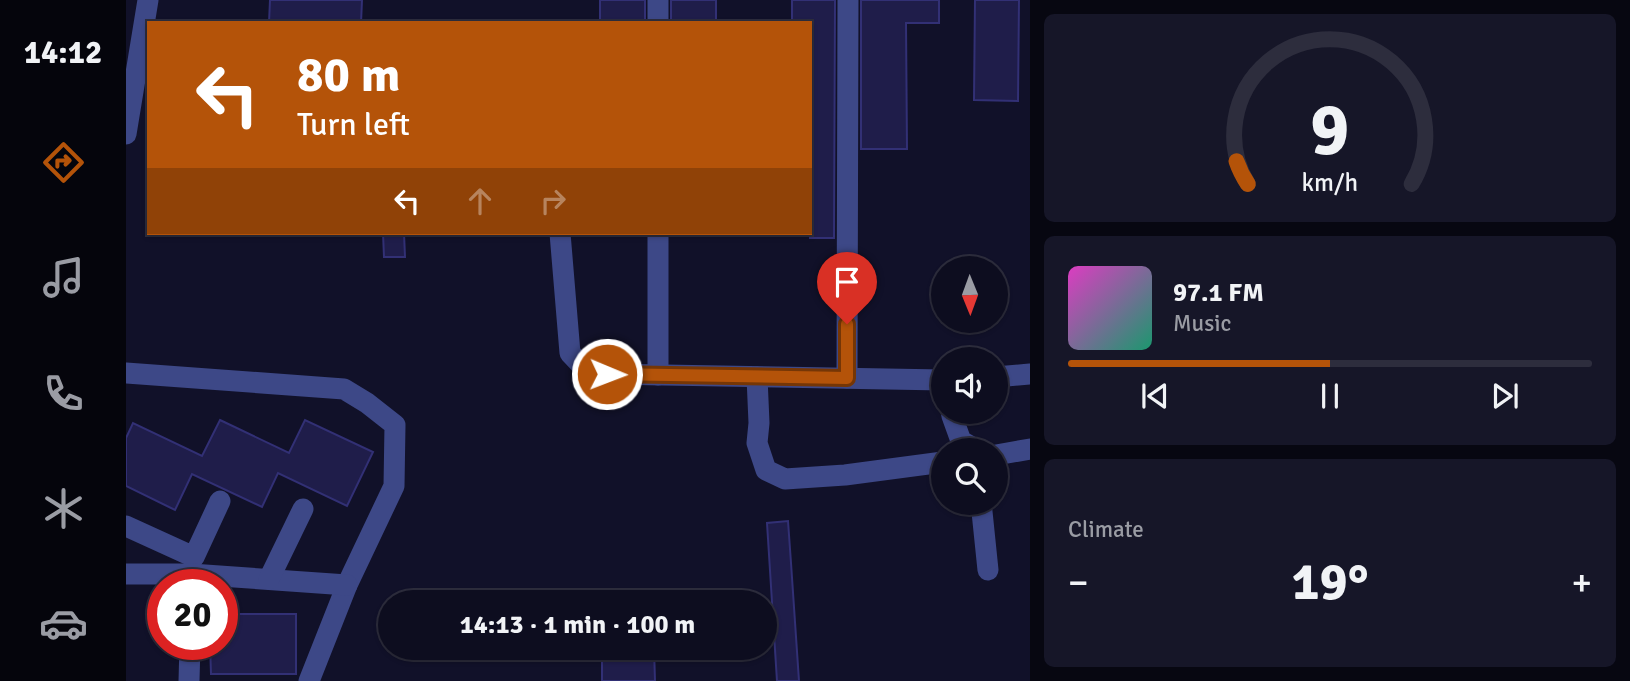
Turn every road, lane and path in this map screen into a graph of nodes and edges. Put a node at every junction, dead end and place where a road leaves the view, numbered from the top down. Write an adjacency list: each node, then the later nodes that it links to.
1 (148, 0): 5 (lane)
2 (658, 0): 4 (lane)
3 (848, 0): 13 (lane)
4 (658, 21)
5 (126, 134)
6 (560, 235): 10 (lane)
7 (658, 235): 10 (lane)
8 (126, 373): 29 (lane)
9 (1030, 374): 11 (lane)
10 (658, 375): 12 (lane)
11 (1008, 376)
12 (757, 377): 13 (lane); 17 (lane)
13 (847, 378): 14 (lane)
14 (931, 380)
15 (1030, 449): 16 (lane)
16 (1008, 453)
17 (931, 464)
18 (220, 500): 23 (lane)
19 (303, 509): 28 (lane)
20 (982, 515): 24 (lane)
21 (126, 526): 22 (lane)
22 (188, 569)
23 (193, 569)
24 (988, 570)
25 (147, 573): 26 (lane)
26 (126, 574)
27 (238, 576): 28 (lane)
28 (269, 579): 29 (lane)
29 (347, 585): 32 (lane)
30 (190, 660): 31 (lane)
31 (189, 681)
32 (309, 681)

